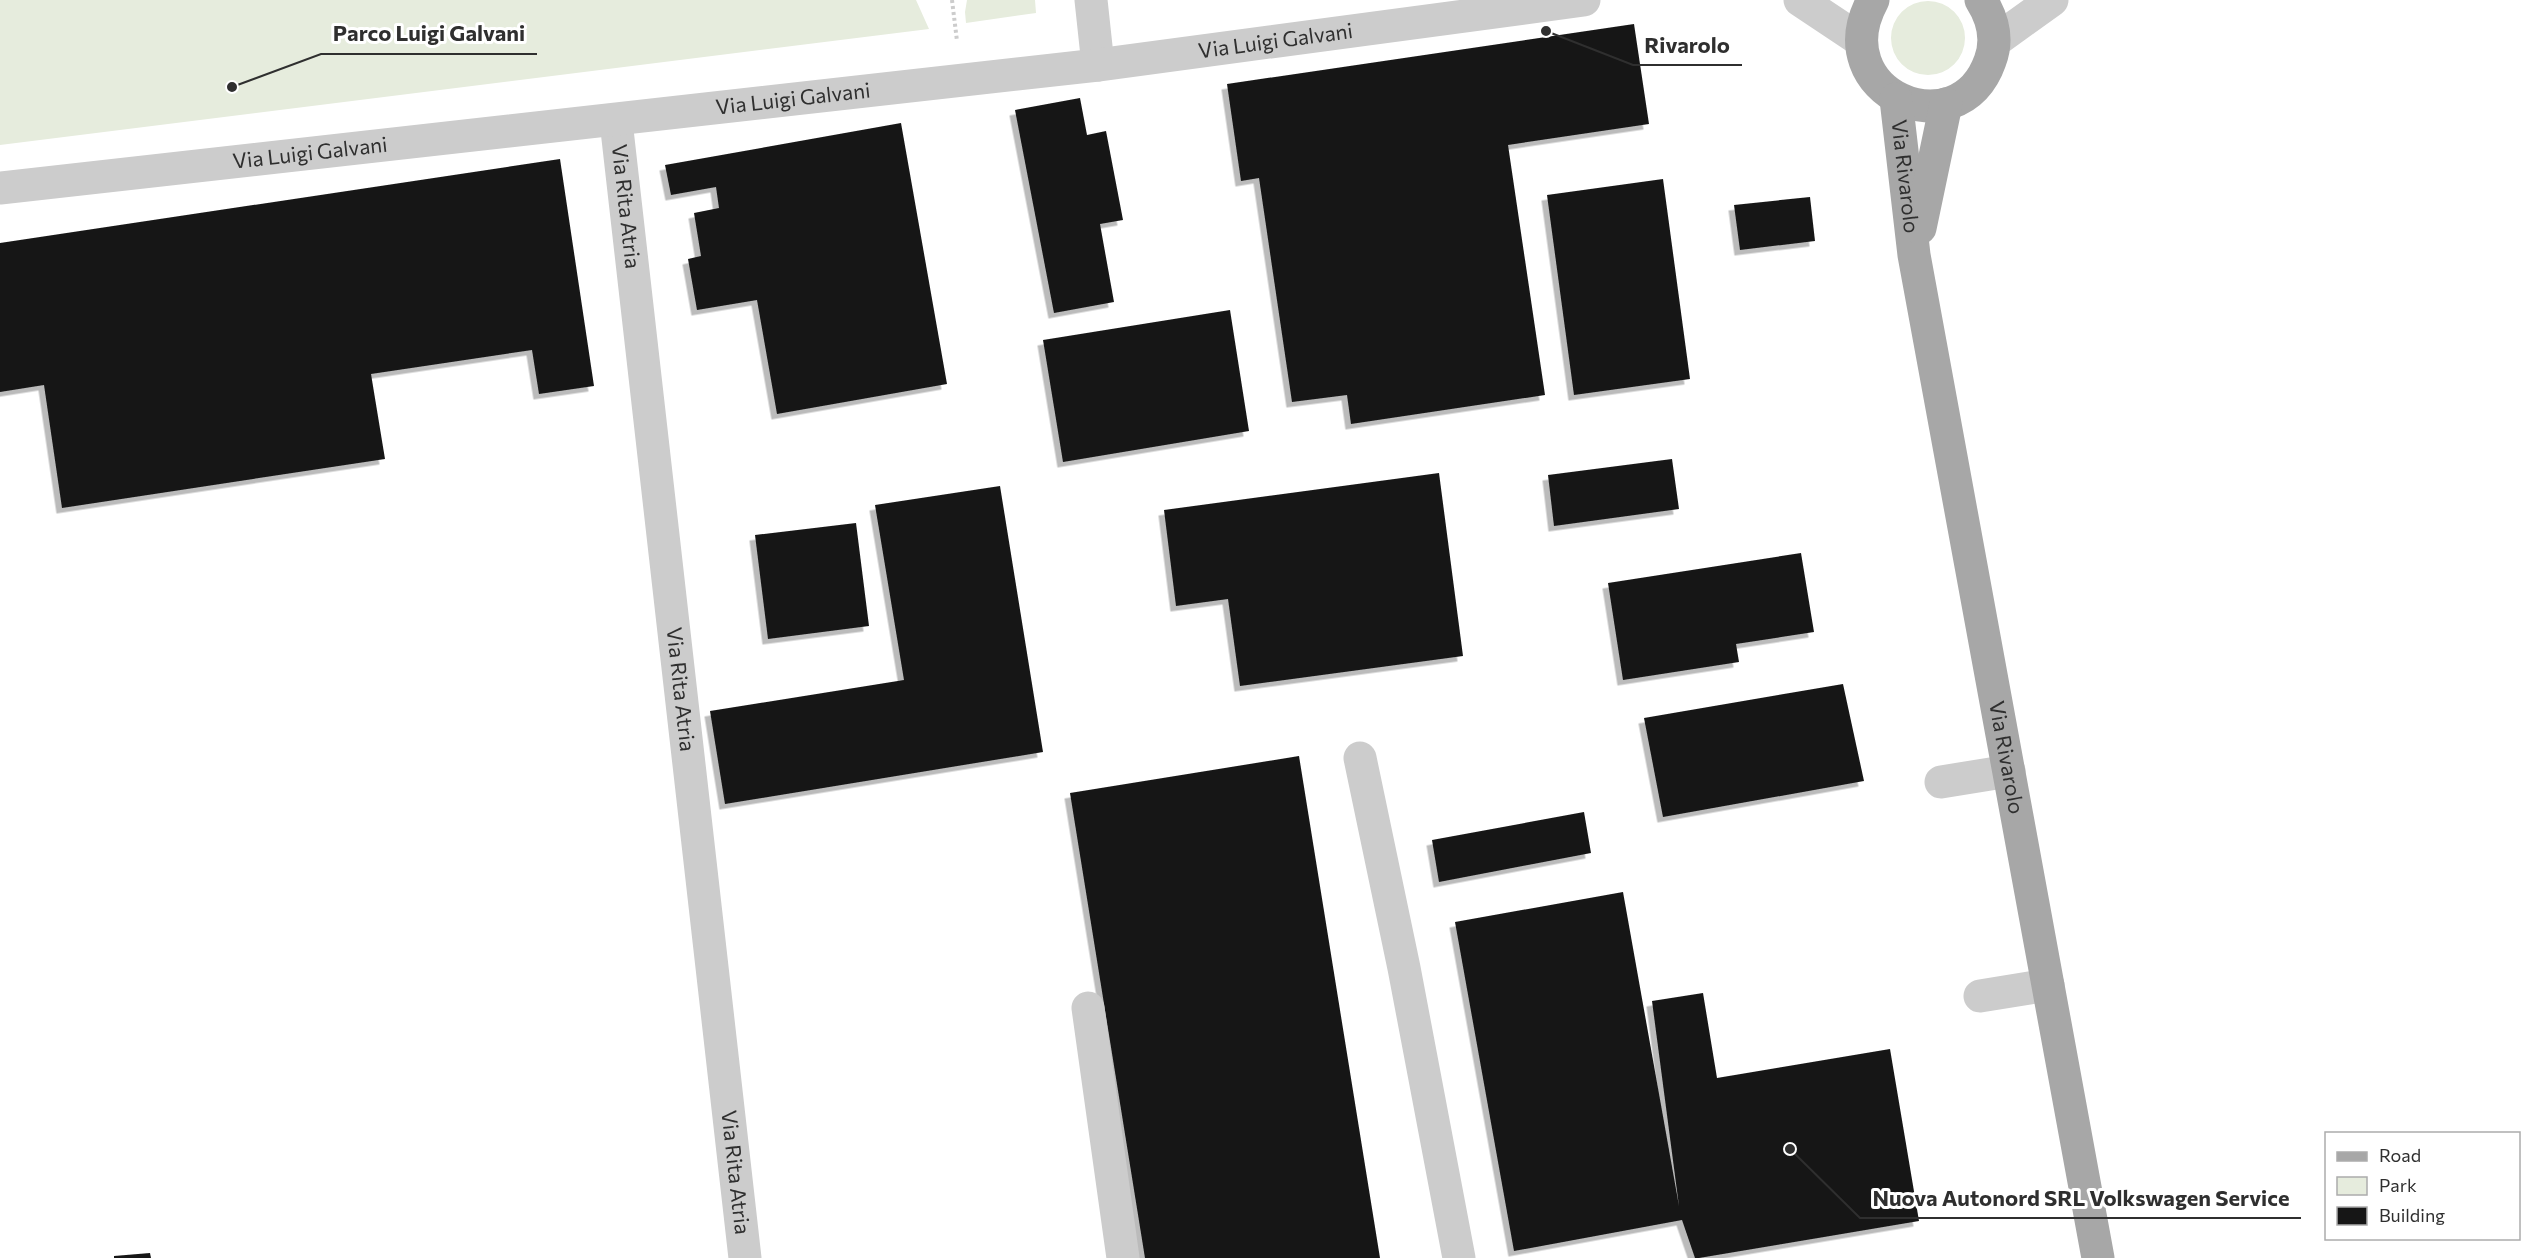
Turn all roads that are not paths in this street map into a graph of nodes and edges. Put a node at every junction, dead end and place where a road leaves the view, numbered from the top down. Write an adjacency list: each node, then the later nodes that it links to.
1 (1091, 0): 9 (street)
2 (1584, 0): 9 (street, Via Luigi Galvani)
3 (1800, 0): 7 (street)
4 (1871, 0): 7 (main road)
5 (1981, 0): 8 (main road)
6 (2052, 0): 8 (street)
7 (1860, 40): 10 (main road)
8 (1995, 41): 11 (main road)
9 (1098, 65): 12 (street, Via Luigi Galvani)
10 (1896, 99): 11 (main road); 14 (main road, Via Rivarolo)
11 (1946, 104): 14 (main road, Via Rivarolo)
12 (616, 121): 13 (street, Via Luigi Galvani); 21 (street, Via Rita Atria)
13 (0, 188)
14 (1914, 255): 16 (main road, Via Rivarolo)
15 (1360, 758): 23 (street)
16 (2009, 771): 17 (street); 18 (main road, Via Rivarolo)
17 (1941, 782)
18 (2048, 985): 19 (street); 24 (main road, Via Rivarolo)
19 (1980, 996)
20 (1089, 1008): 22 (street)
21 (745, 1258)
22 (1123, 1258)
23 (1459, 1258)
24 (2098, 1258)

